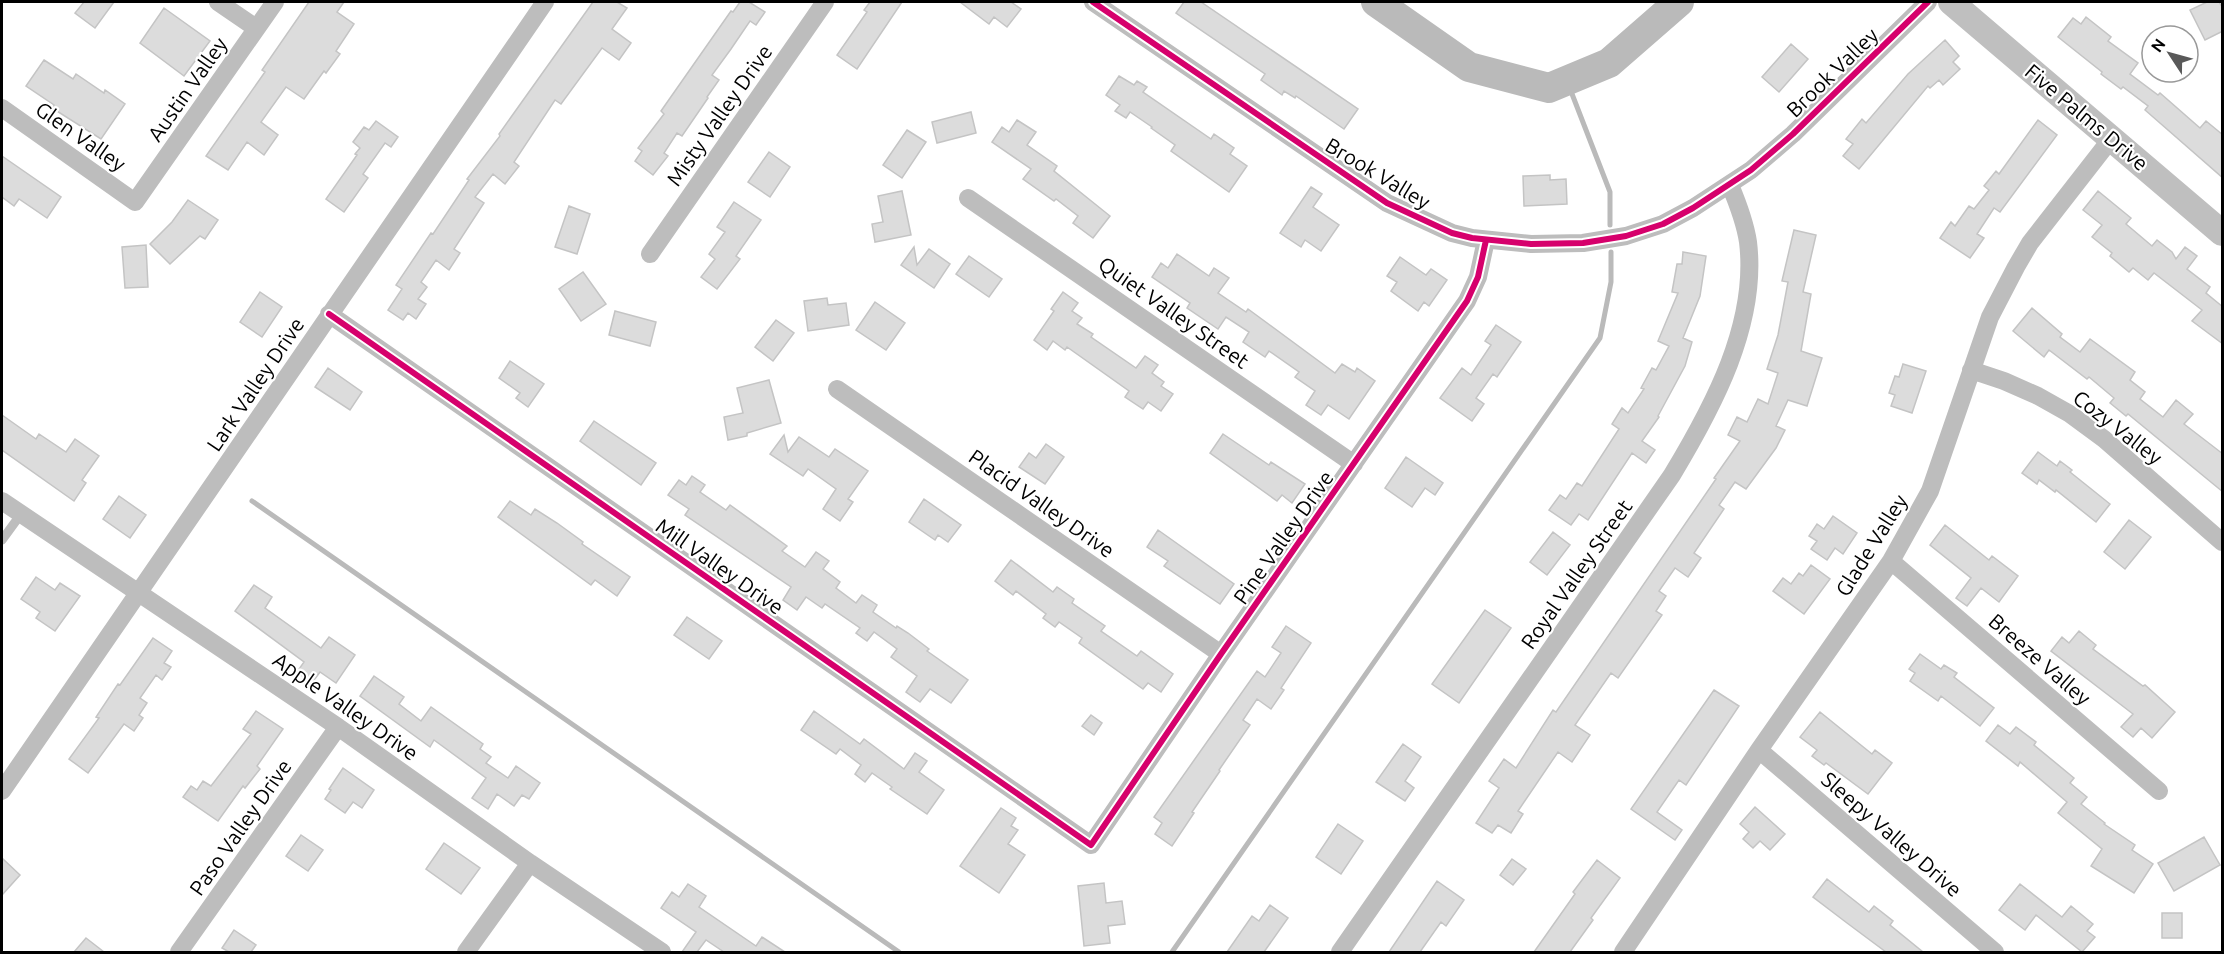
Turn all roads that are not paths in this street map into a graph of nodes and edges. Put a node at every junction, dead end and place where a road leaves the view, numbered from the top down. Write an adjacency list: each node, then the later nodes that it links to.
1 (219, 2): 8 (street)
2 (275, 2): 8 (street, Austin Valley)
3 (544, 2): 17 (street, Lark Valley Drive)
4 (825, 2): 16 (street, Misty Valley Drive)
5 (1093, 2): 15 (street, Brook Valley)
6 (1928, 2): 11 (street, Brook Valley)
7 (1951, 2): 10 (street, Five Palms Drive)
8 (256, 28): 13 (street, Austin Valley)
9 (2, 108): 13 (street, Glen Valley)
10 (2110, 139): 14 (street, Five Palms Drive); 18 (street, Glade Valley)
11 (1730, 185): 15 (street, Brook Valley); 38 (street, Royal Valley Street)
12 (968, 198): 20 (street, Quiet Valley Street)
13 (135, 201)
14 (2223, 233)
15 (1486, 240): 20 (street, Pine Valley Drive)
16 (650, 254)
17 (329, 314): 26 (street, Lark Valley Drive); 32 (street, Mill Valley Drive)
18 (1971, 370): 24 (street, Cozy Valley); 25 (street, Glade Valley)
19 (837, 389): 27 (street, Placid Valley Drive)
20 (1354, 464): 27 (street, Pine Valley Drive)
21 (2, 501): 22 (street, Apple Valley Drive)
22 (21, 514): 23 (lane); 26 (street, Apple Valley Drive)
23 (2, 540)
24 (2223, 543)
25 (1892, 561): 29 (street, Glade Valley); 31 (street, Breeze Valley)
26 (139, 592): 28 (street, Apple Valley Drive); 30 (street, Lark Valley Drive)
27 (1221, 654): 32 (street, Pine Valley Drive)
28 (338, 727): 33 (street, Apple Valley Drive); 35 (street, Paso Valley Drive)
29 (1759, 750): 34 (street, Glade Valley); 39 (street, Sleepy Valley Drive)
30 (2, 791)
31 (2159, 791)
32 (1091, 846)
33 (530, 863): 36 (street); 37 (street, Apple Valley Drive)
34 (1630, 950)
35 (179, 952)
36 (466, 952)
37 (662, 952)
38 (1340, 952)
39 (1995, 952)

